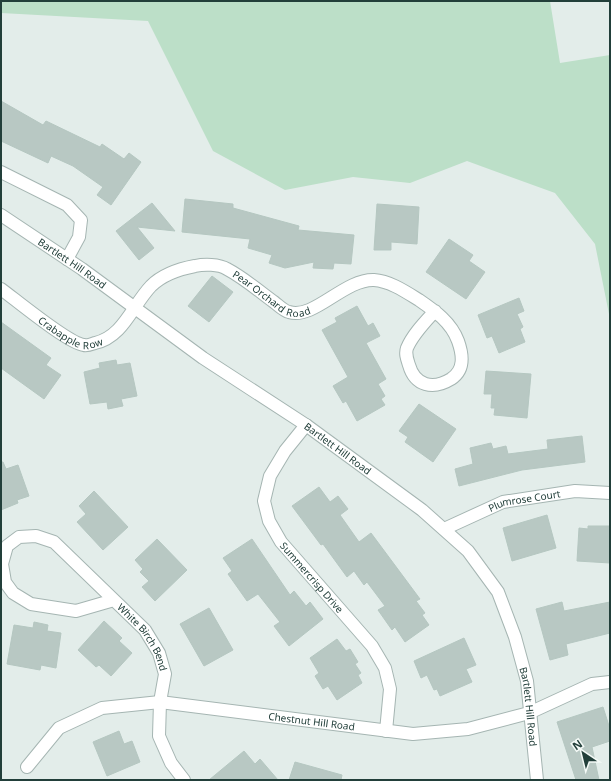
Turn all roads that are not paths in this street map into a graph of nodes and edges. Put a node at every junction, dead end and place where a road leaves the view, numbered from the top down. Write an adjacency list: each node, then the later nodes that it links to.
1 (1, 172): 3 (street)
2 (1, 216): 3 (street, Bartlett Hill Road)
3 (67, 259): 5 (street, Bartlett Hill Road)
4 (1, 289): 5 (street, Crabapple Row)
5 (134, 307): 6 (street, Pear Orchard Road); 7 (street, Bartlett Hill Road)
6 (435, 311): 6 (street, Pear Orchard Road)
7 (306, 425): 9 (street, Bartlett Hill Road); 14 (street, Summercrisp Drive)
8 (610, 493): 9 (street, Plumrose Court)
9 (444, 529): 13 (street, Bartlett Hill Road)
10 (114, 600): 10 (street, White Birch Bend); 12 (street, White Birch Bend)
11 (610, 682): 13 (street, Chestnut Hill Road)
12 (160, 702): 14 (street, Chestnut Hill Road); 15 (street, Chestnut Hill Road); 16 (street, White Birch Bend)
13 (529, 713): 14 (street, Chestnut Hill Road); 17 (street, Bartlett Hill Road)
14 (386, 731)
15 (27, 767)
16 (184, 780)
17 (537, 780)

